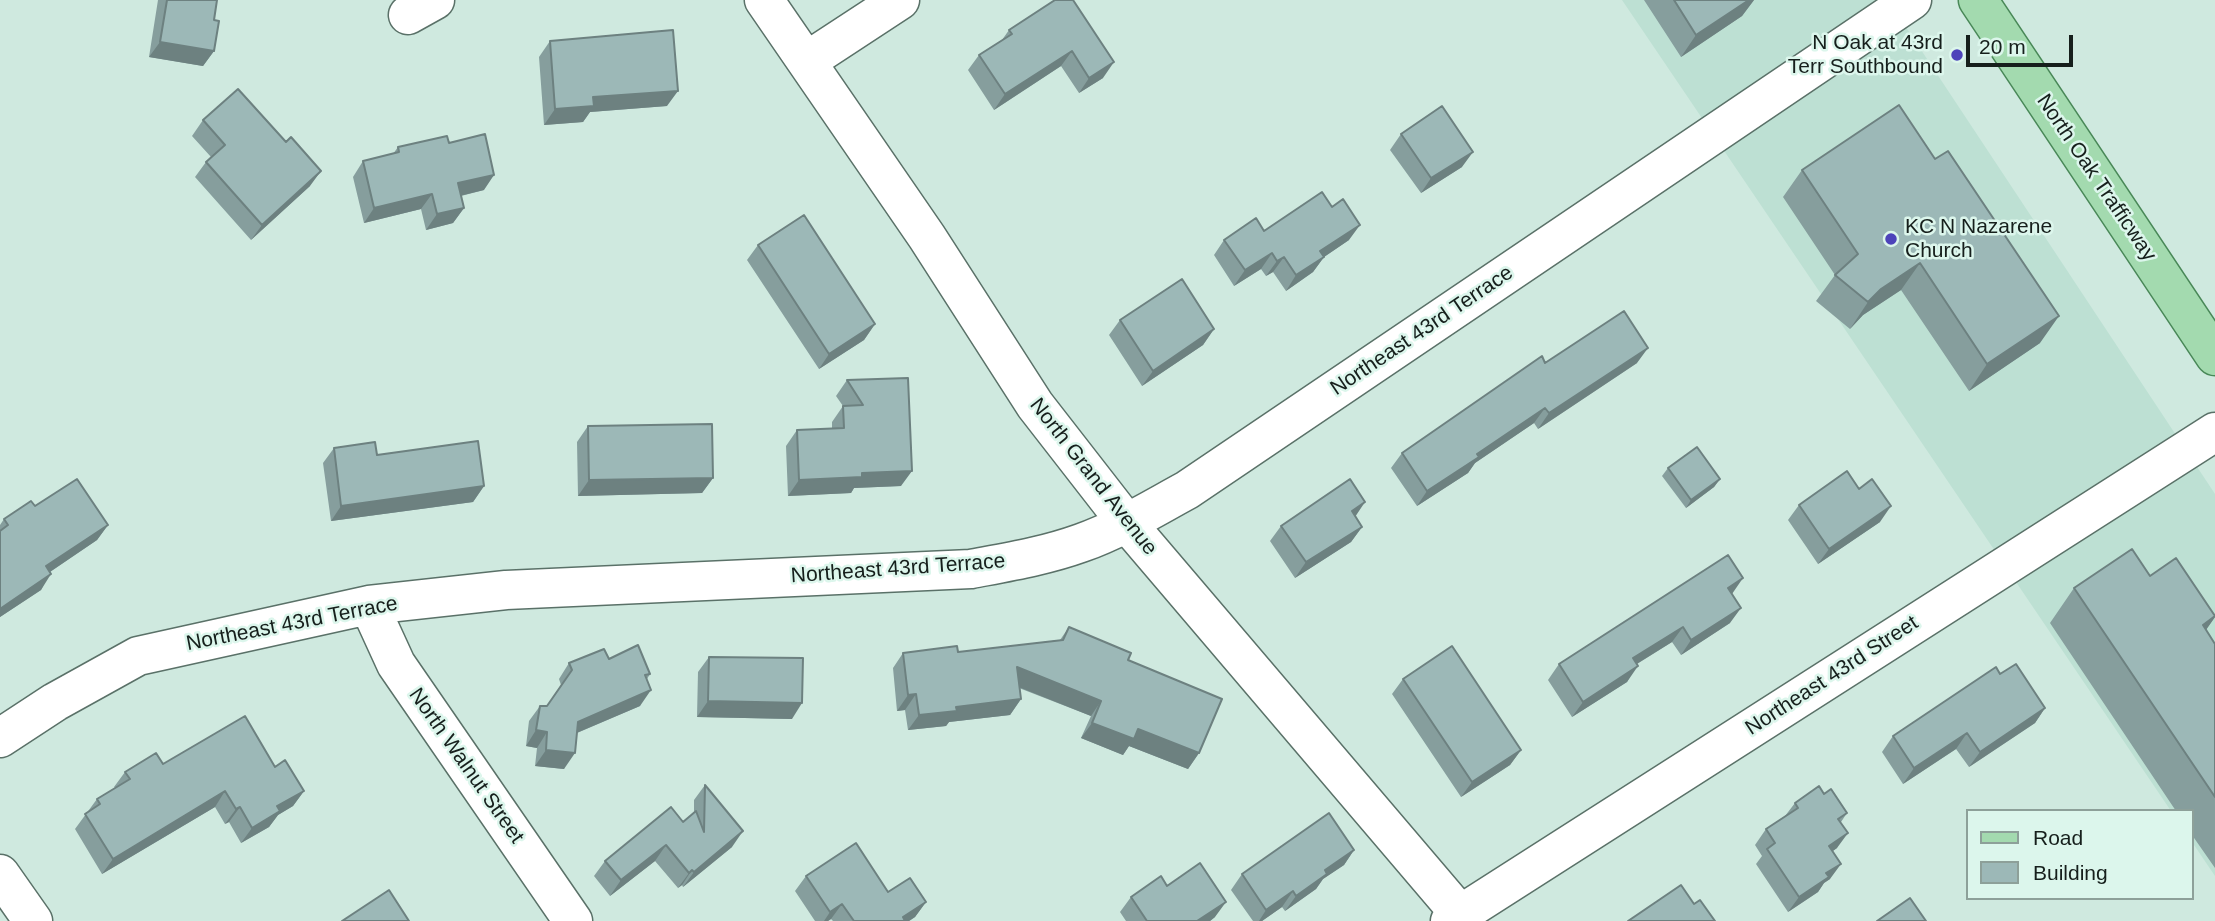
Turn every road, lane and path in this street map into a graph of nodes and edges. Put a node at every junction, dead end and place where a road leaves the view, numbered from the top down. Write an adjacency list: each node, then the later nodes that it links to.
1 (764, 0): 5 (street, North Grand Avenue)
2 (900, 0): 5 (street)
3 (1912, 0): 8 (street, Northeast 43rd Terrace)
4 (1978, 0): 6 (main road, North Oak Trafficway)
5 (807, 61): 8 (street, North Grand Avenue)
6 (2215, 356)
7 (2215, 432): 12 (street, Northeast 43rd Street)
8 (1126, 522): 9 (street, Northeast 43rd Terrace); 12 (street, North Grand Avenue)
9 (369, 605): 10 (street, Northeast 43rd Terrace); 14 (street, North Walnut Street)
10 (0, 738)
11 (0, 874): 13 (street)
12 (1459, 919)
13 (33, 921)
14 (573, 921)

